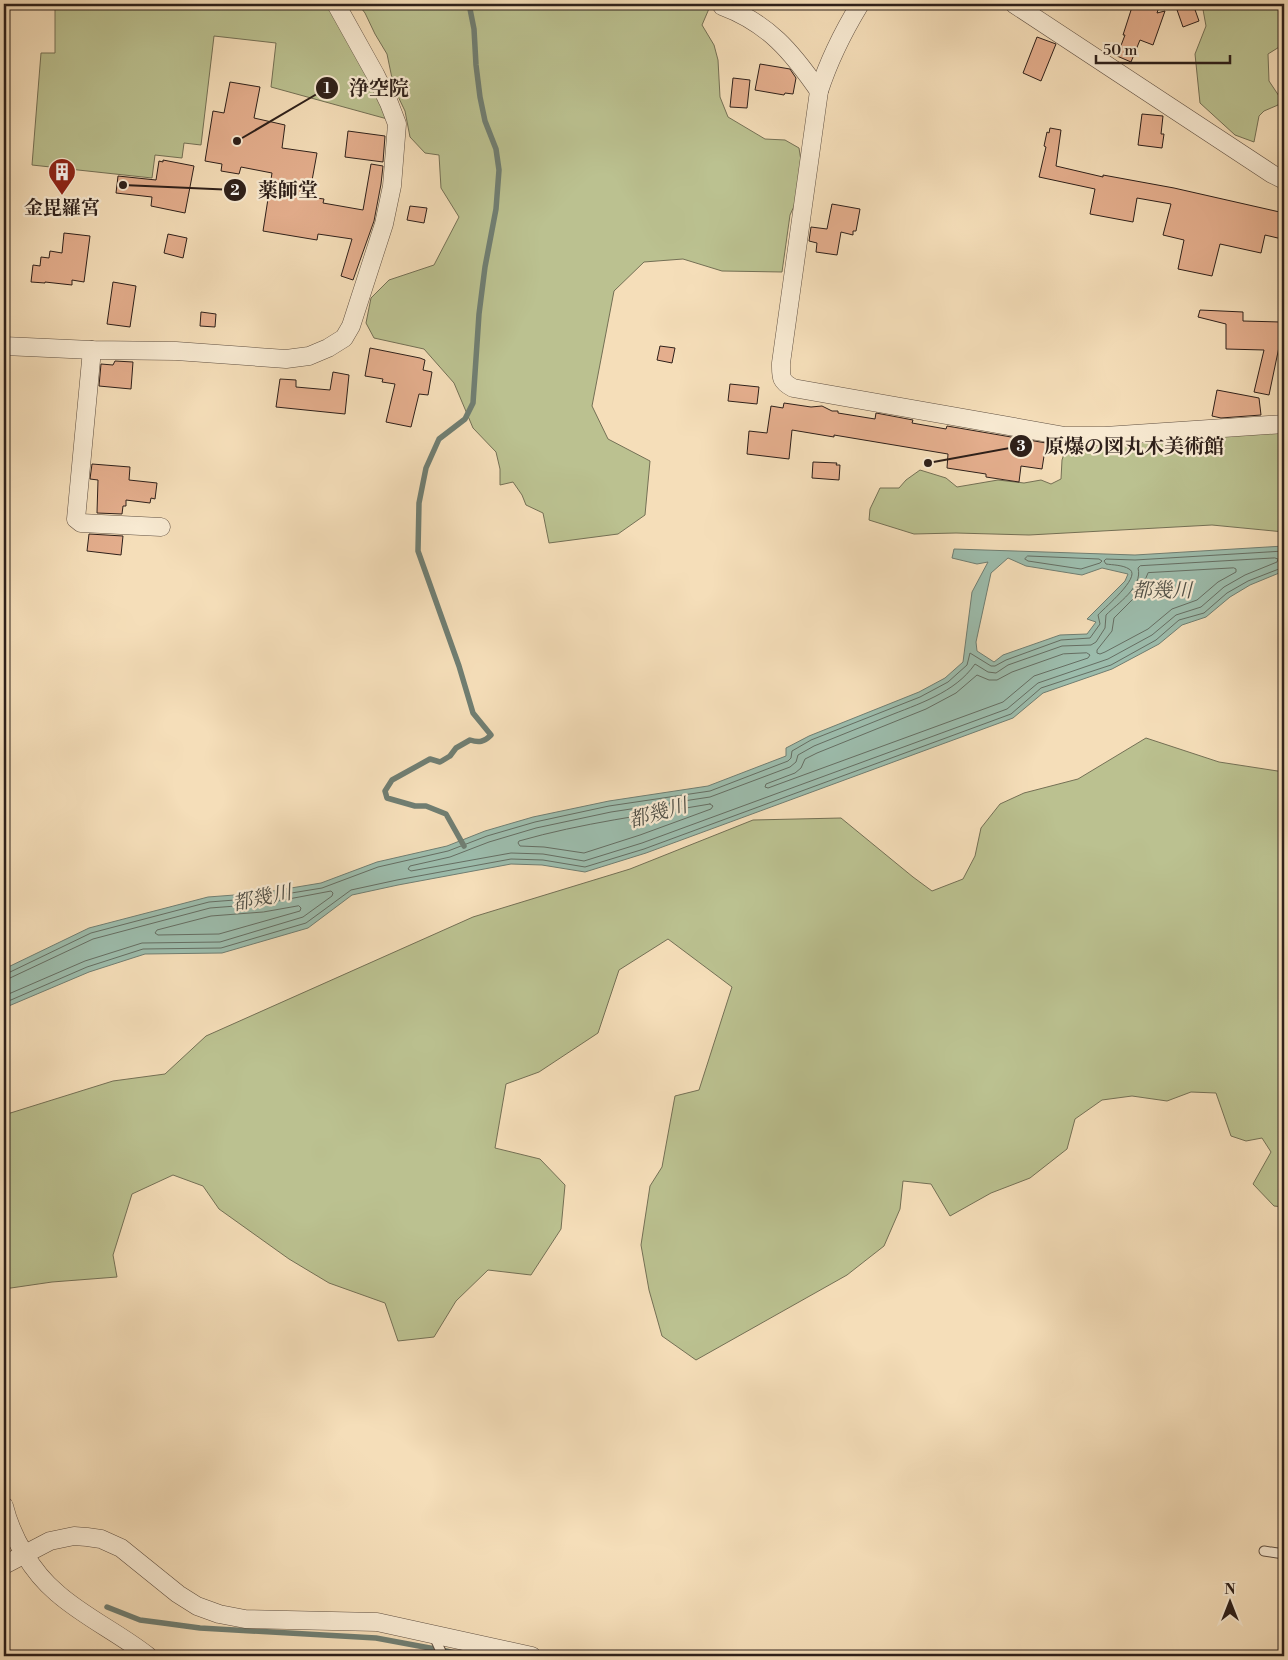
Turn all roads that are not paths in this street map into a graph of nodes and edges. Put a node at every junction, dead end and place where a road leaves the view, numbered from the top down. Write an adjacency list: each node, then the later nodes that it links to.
1 (336, 4): 8 (street)
2 (860, 4): 5 (street)
3 (1014, 4): 6 (street)
4 (722, 6): 5 (street)
5 (819, 91): 9 (street)
6 (1284, 180)
7 (4, 346): 8 (street)
8 (92, 350): 10 (street)
9 (1284, 424)
10 (161, 527)
11 (4, 1506): 13 (street)
12 (1264, 1551): 14 (lane)
13 (25, 1553): 15 (street); 16 (street); 17 (street)
14 (1284, 1554)
15 (4, 1565)
16 (432, 1634): 18 (lane); 19 (street)
17 (148, 1656)
18 (443, 1656)
19 (532, 1656)

